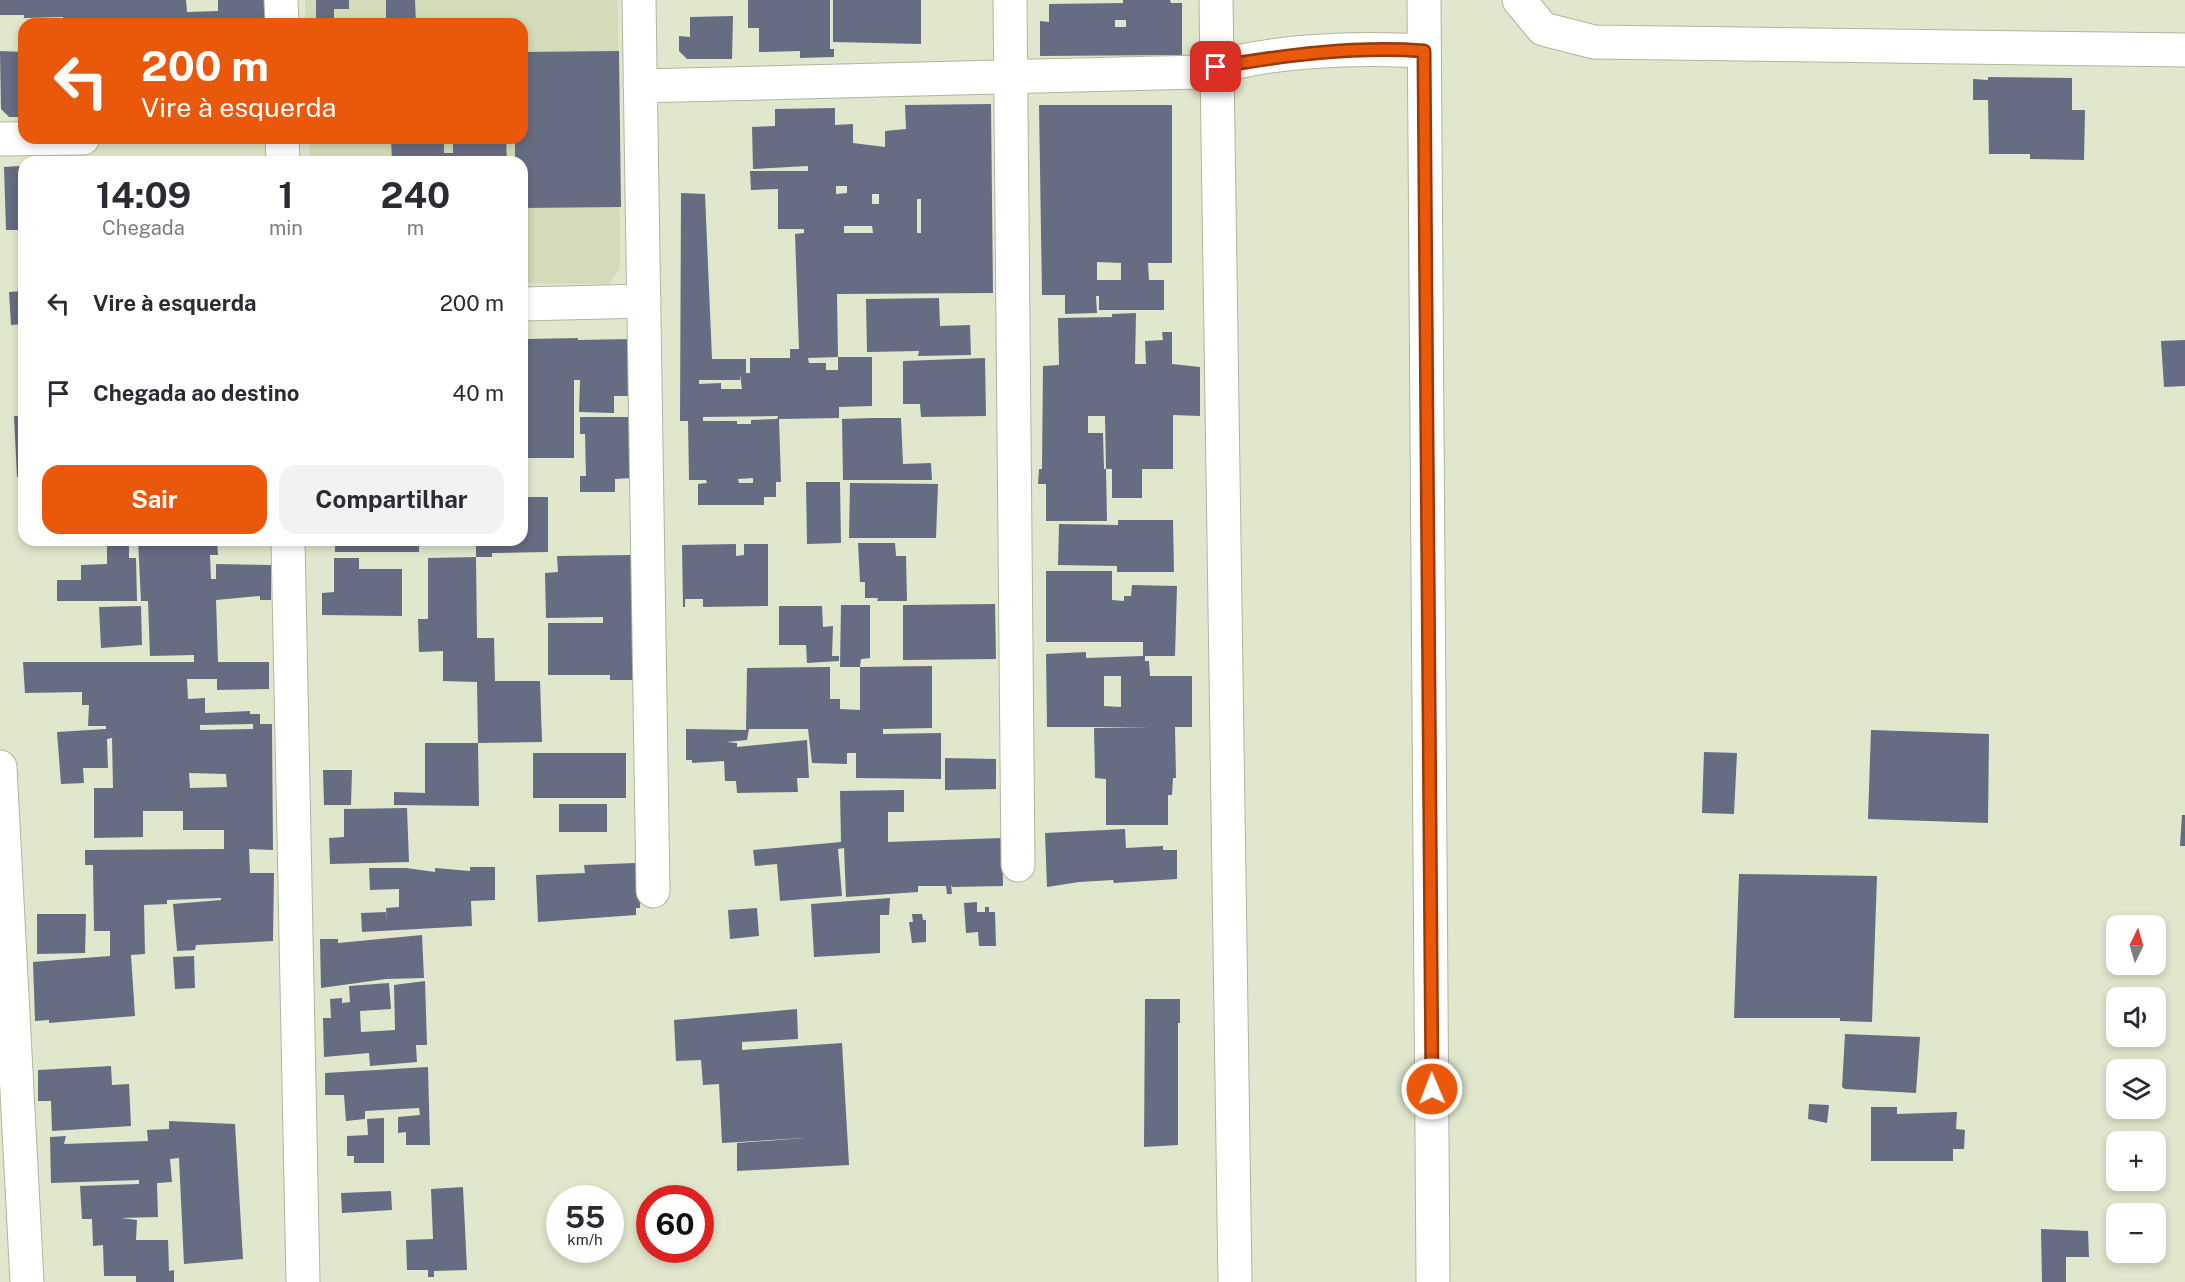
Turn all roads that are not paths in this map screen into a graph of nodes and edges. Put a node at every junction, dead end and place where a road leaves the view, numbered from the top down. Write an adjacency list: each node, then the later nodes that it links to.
1 (281, 0): 7 (street)
2 (639, 0): 12 (street)
3 (1010, 0): 11 (street)
4 (1216, 0): 10 (street)
5 (1424, 0): 8 (street)
6 (1519, 0): 9 (street)
7 (282, 18)
8 (1424, 51): 10 (street); 24 (street)
9 (2185, 51)
10 (1216, 67): 11 (street); 23 (street)
11 (1011, 79): 12 (street); 19 (street)
12 (640, 86): 15 (street)
13 (0, 139): 14 (street)
14 (18, 139)
15 (644, 302): 16 (street); 20 (street)
16 (528, 304)
17 (288, 546): 22 (street)
18 (0, 767): 21 (street)
19 (1018, 865)
20 (653, 891)
21 (27, 1282)
22 (303, 1282)
23 (1235, 1282)
24 (1433, 1282)

